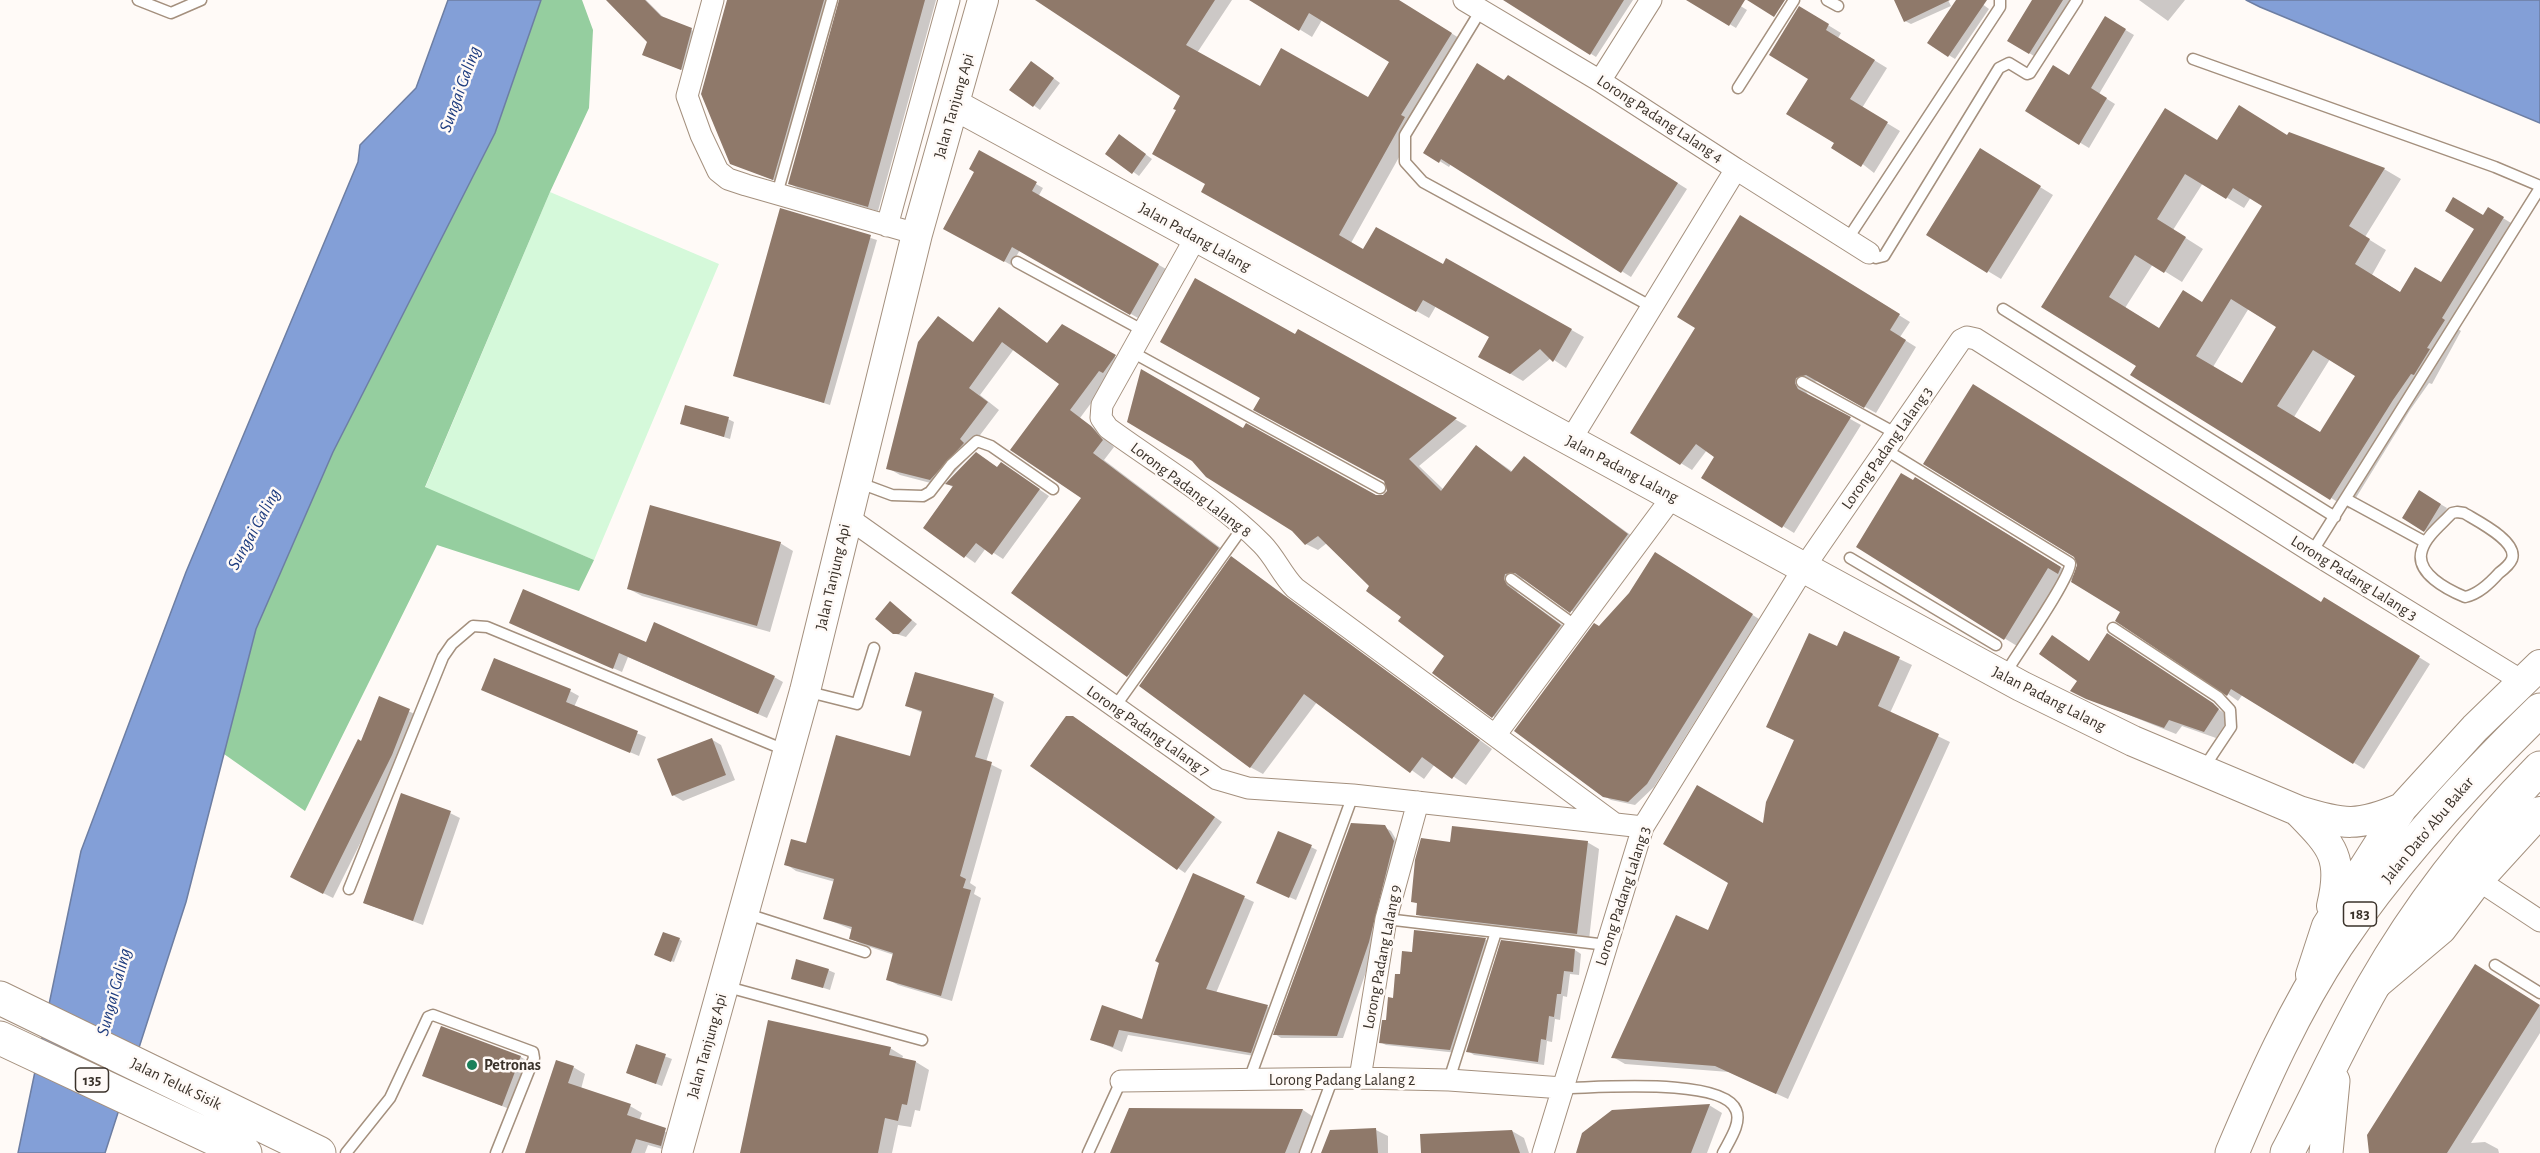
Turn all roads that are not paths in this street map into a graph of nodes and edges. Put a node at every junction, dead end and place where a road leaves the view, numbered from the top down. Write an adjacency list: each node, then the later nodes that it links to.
1 (138, 0): 2 (lane)
2 (201, 0)
3 (713, 0): 20 (street)
4 (832, 0): 20 (lane)
5 (949, 0): 21 (street)
6 (983, 0): 17 (street, Jalan Tanjung Api)
7 (1651, 0): 15 (street)
8 (1794, 0): 16 (lane)
9 (1827, 0): 13 (lane)
10 (2000, 0): 24 (lane)
11 (2077, 0): 25 (lane)
12 (1472, 5): 15 (street, Lorong Padang Lalang 4); 27 (lane)
13 (1838, 6)
14 (2193, 59): 19 (lane)
15 (1600, 81): 18 (street, Lorong Padang Lalang 4)
16 (1738, 88)
17 (955, 105): 22 (street, Jalan Tanjung Api); 23 (street, Jalan Padang Lalang)
18 (1736, 168): 24 (street); 27 (street, Lorong Padang Lalang 4)
19 (2540, 187): 38 (lane)
20 (777, 194): 21 (street)
21 (887, 226): 22 (street)
22 (916, 234): 34 (street, Jalan Tanjung Api)
23 (1196, 237): 29 (street, Lorong Padang Lalang 8); 32 (street, Jalan Padang Lalang)
24 (1847, 240): 25 (street)
25 (1869, 253)
26 (1017, 262): 29 (lane)
27 (1652, 307): 32 (street, Lorong Padang Lalang 4)
28 (2003, 309): 40 (lane)
29 (1144, 331): 30 (street, Lorong Padang Lalang 8)
30 (1132, 352): 35 (lane); 41 (street, Lorong Padang Lalang 8)
31 (1802, 382): 33 (lane)
32 (1570, 441): 37 (street, Jalan Padang Lalang)
33 (1891, 442): 43 (street, Lorong Padang Lalang 3); 45 (street, Lorong Padang Lalang 3); 53 (lane)
34 (856, 482): 36 (lane); 39 (street, Jalan Tanjung Api)
35 (1380, 488)
36 (1053, 489)
37 (1674, 496): 45 (street, Jalan Padang Lalang); 48 (street)
38 (2346, 499): 40 (lane); 42 (lane)
39 (847, 517): 54 (street, Jalan Tanjung Api); 55 (street, Lorong Padang Lalang 7)
40 (2335, 517): 43 (lane)
41 (1243, 527): 55 (lane); 57 (street, Lorong Padang Lalang 8)
42 (2425, 542): 42 (lane)
43 (2312, 552): 52 (street, Lorong Padang Lalang 3)
44 (1850, 558): 47 (lane)
45 (1805, 566): 47 (street, Jalan Padang Lalang); 67 (street, Lorong Padang Lalang 3)
46 (1511, 579): 48 (lane)
47 (1911, 610): 50 (lane); 53 (street, Jalan Padang Lalang)
48 (1576, 626): 57 (street)
49 (2113, 628): 60 (lane)
50 (1996, 645)
51 (874, 648): 54 (lane)
52 (2531, 673): 63 (street)
53 (2003, 677): 60 (street, Jalan Padang Lalang)
54 (805, 691): 58 (street, Jalan Tanjung Api)
55 (1114, 708): 61 (street, Lorong Padang Lalang 7)
56 (2540, 710): 82 (main road, Jalan Dato' Abu Bakar / 183)
57 (1496, 734): 66 (street, Lorong Padang Lalang 8)
58 (788, 752): 69 (lane); 70 (street, Jalan Tanjung Api)
59 (2540, 768): 79 (main road)
60 (2203, 769): 64 (street, Jalan Padang Lalang)
61 (1353, 795): 62 (street, Lorong Padang Lalang 7); 87 (lane)
62 (1418, 802): 66 (street, Lorong Padang Lalang 7); 71 (street, Lorong Padang Lalang 9)
63 (2402, 808): 64 (street, Jalan Padang Lalang); 73 (street)
64 (2299, 811): 73 (street)
65 (2540, 812): 68 (street)
66 (1615, 825): 67 (street, Lorong Padang Lalang 7)
67 (1643, 827): 75 (street, Lorong Padang Lalang 3)
68 (2478, 880): 72 (street); 79 (street)
69 (349, 889)
70 (744, 913): 76 (lane); 78 (street, Jalan Tanjung Api)
71 (1386, 919): 74 (lane); 86 (street, Lorong Padang Lalang 9)
72 (2540, 921)
73 (2326, 926): 82 (street)
74 (1496, 932): 75 (lane); 89 (lane)
75 (1607, 945): 91 (street, Lorong Padang Lalang 3)
76 (865, 952)
77 (2495, 966): 80 (lane)
78 (724, 986): 83 (lane); 98 (street, Jalan Tanjung Api)
79 (2372, 988): 85 (main road)
80 (2540, 993)
81 (0, 999): 92 (main road, Jalan Teluk Sisik / 135)
82 (2302, 1004): 93 (main road, Jalan Dato' Abu Bakar / 183)
83 (922, 1040)
84 (9, 1042): 92 (main road, Jalan Teluk Sisik / 135)
85 (2335, 1061): 105 (main road); 106 (main road)
86 (1360, 1078): 88 (street, Lorong Padang Lalang 2); 89 (street, Lorong Padang Lalang 2)
87 (1249, 1080): 88 (street, Lorong Padang Lalang 2); 90 (street, Lorong Padang Lalang 2)
88 (1332, 1080): 100 (lane)
89 (1449, 1080): 91 (street, Lorong Padang Lalang 2)
90 (1121, 1081): 99 (lane)
91 (1563, 1088): 101 (street, Lorong Padang Lalang 3); 102 (lane)
92 (174, 1100): 94 (main road, Jalan Teluk Sisik / 135); 95 (main road, Jalan Teluk Sisik / 135)
93 (2250, 1112): 103 (main road); 104 (main road, Jalan Dato' Abu Bakar / 183)
94 (245, 1153)
95 (319, 1153)
96 (346, 1153): 97 (lane)
97 (496, 1153)
98 (677, 1153)
99 (1088, 1153)
100 (1305, 1153)
101 (1543, 1153)
102 (1723, 1153)
103 (2219, 1153)
104 (2232, 1153)
105 (2287, 1153)
106 (2326, 1153)

